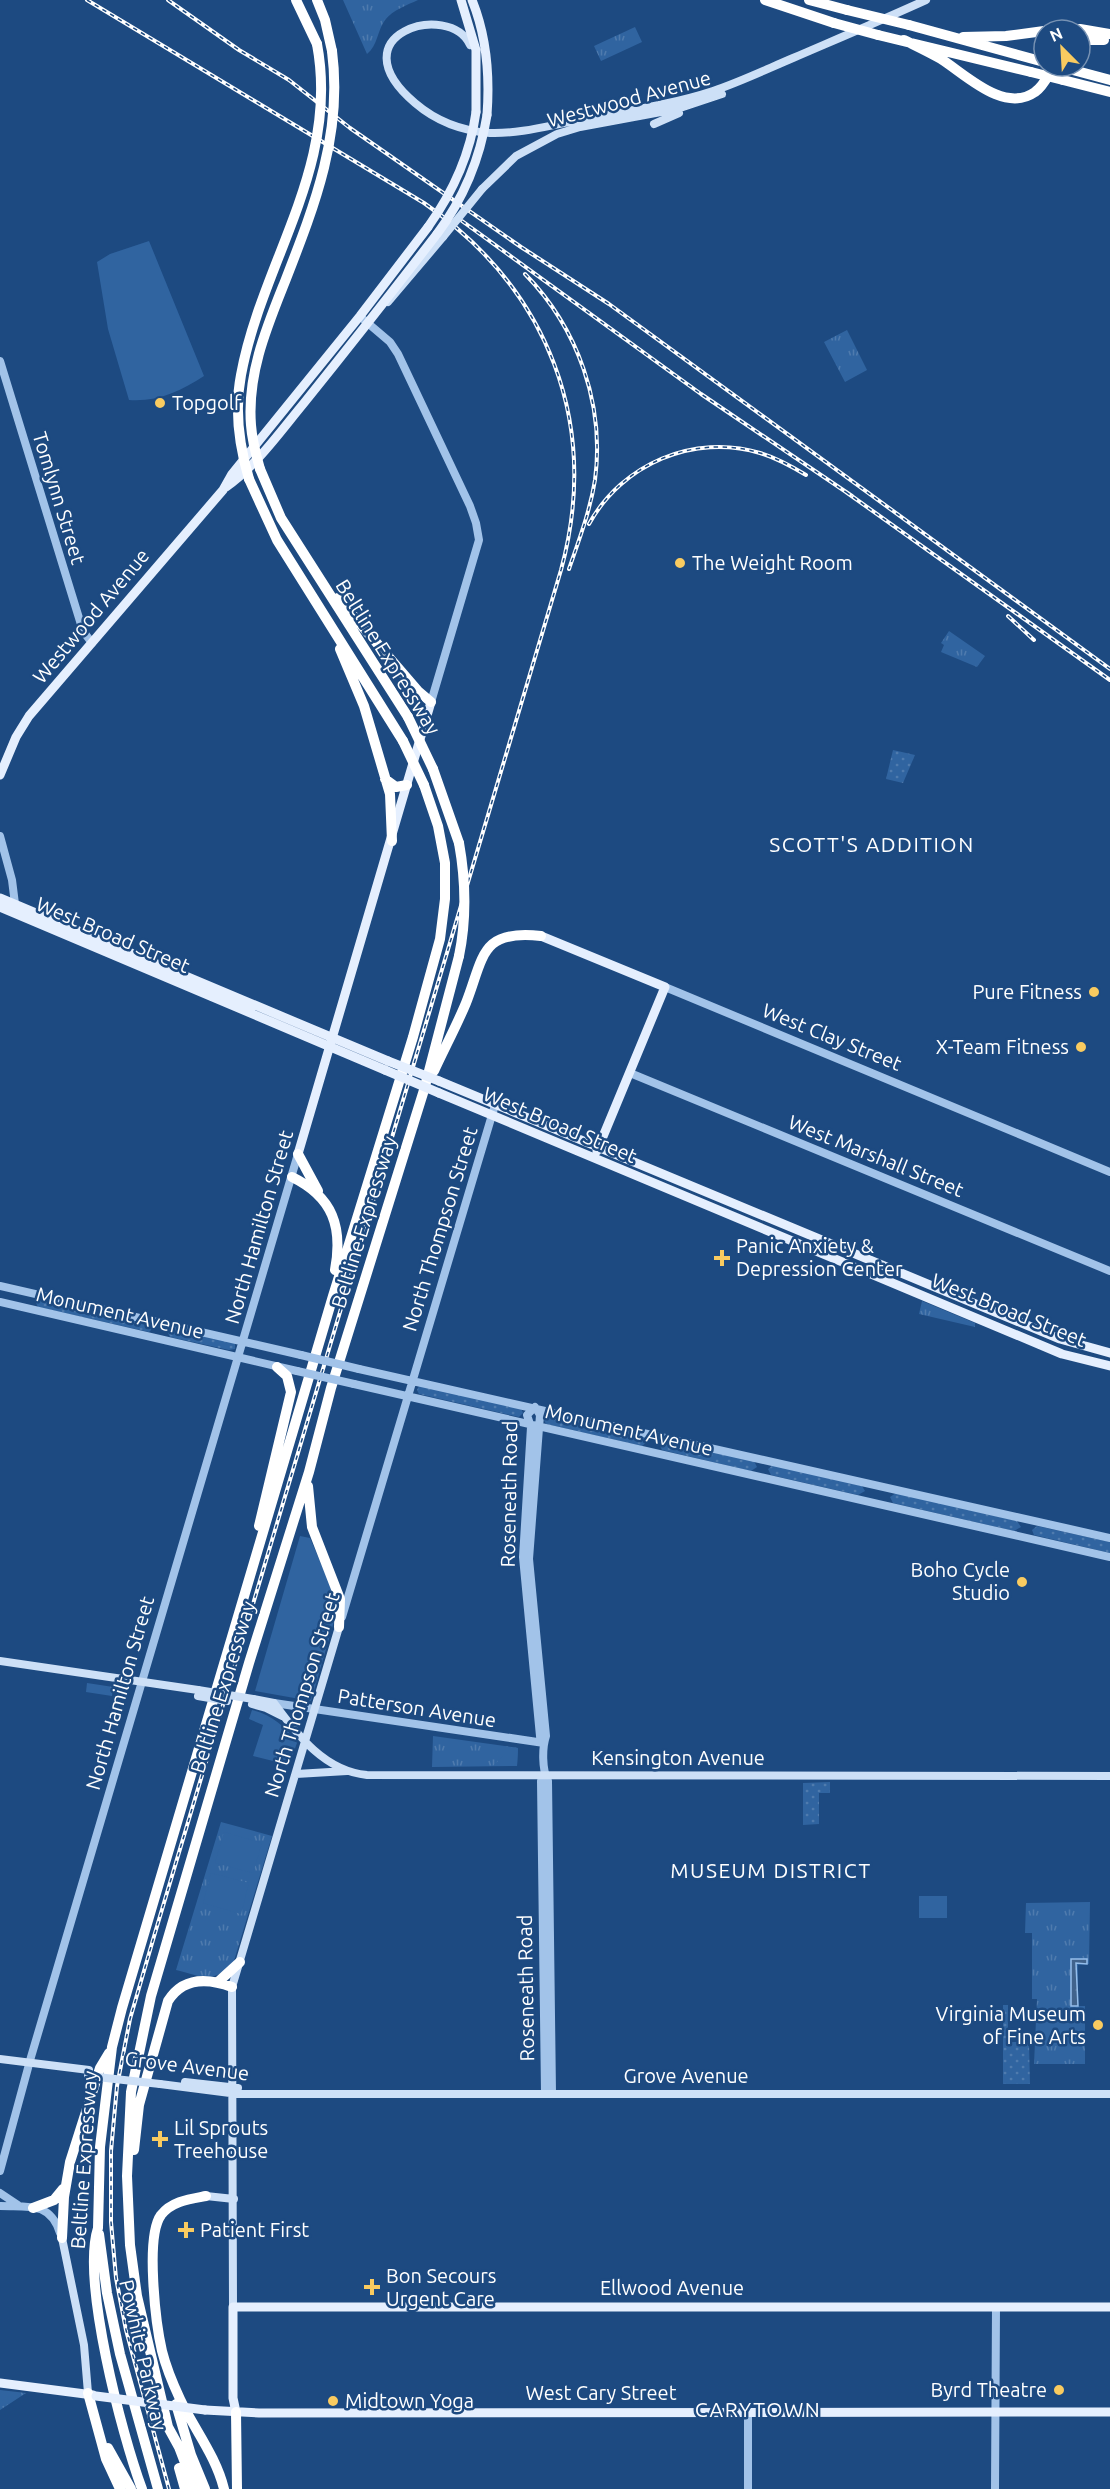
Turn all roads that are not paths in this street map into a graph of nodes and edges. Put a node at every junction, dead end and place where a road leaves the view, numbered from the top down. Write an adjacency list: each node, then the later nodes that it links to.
1 (296, 0): 18 (highway)
2 (303, 0): 18 (highway, Beltline Expressway)
3 (317, 0): 33 (highway, Beltline Expressway, bridge)
4 (461, 0): 24 (main road, Westwood Avenue)
5 (472, 0): 28 (main road, bridge)
6 (765, 0): 15 (highway, bridge)
7 (809, 0): 14 (highway, bridge)
8 (926, 0): 19 (main road, Westwood Avenue)
9 (446, 16): 24 (main road)
10 (402, 22): 19 (main road, Westwood Avenue)
11 (1092, 31): 13 (highway)
12 (1032, 33): 14 (highway)
13 (1110, 34)
14 (948, 37): 20 (highway)
15 (904, 40): 22 (highway); 25 (highway, bridge)
16 (1092, 40): 17 (highway)
17 (1110, 41)
18 (317, 44): 34 (highway, Beltline Expressway, bridge)
19 (814, 50): 26 (main road, Westwood Avenue)
20 (1032, 59)
21 (1092, 75): 23 (highway)
22 (1047, 78)
23 (1110, 80)
24 (478, 84): 29 (main road, Westwood Avenue, bridge)
25 (1110, 92)
26 (706, 100): 27 (main road); 28 (main road, Westwood Avenue, bridge)
27 (654, 124)
28 (440, 235): 30 (main road, Westwood Avenue)
29 (360, 316): 30 (street, North Hamilton Street); 32 (main road, Westwood Avenue)
30 (372, 319): 32 (main road, Westwood Avenue); 36 (street, North Hamilton Street)
31 (0, 361): 35 (street, Tomlynn Street)
32 (223, 490): 35 (main road, Westwood Avenue)
33 (310, 566): 36 (highway); 51 (highway, Beltline Expressway, bridge)
34 (328, 621): 39 (highway); 62 (highway, Beltline Expressway, bridge)
35 (92, 643): 37 (main road, Westwood Avenue)
36 (431, 702): 40 (main road, North Hamilton Street)
37 (4, 758): 38 (main road, Westwood Avenue)
38 (0, 775)
39 (385, 779): 40 (highway); 42 (highway)
40 (407, 785): 42 (main road, North Hamilton Street)
41 (0, 836): 45 (street)
42 (392, 841): 48 (main road, North Hamilton Street)
43 (0, 898): 45 (main road, West Broad Street)
44 (0, 907): 45 (main road, West Broad Street)
45 (14, 908): 48 (main road, West Broad Street)
46 (541, 936): 47 (main road, West Clay Street); 51 (highway)
47 (664, 987): 50 (main road); 57 (street, West Clay Street)
48 (332, 1042): 49 (main road, West Broad Street); 55 (main road, North Hamilton Street)
49 (387, 1066): 52 (main road, West Broad Street, bridge); 53 (main road, West Broad Street, bridge)
50 (630, 1073): 54 (main road); 60 (street, West Marshall Street)
51 (424, 1090): 73 (highway, Beltline Expressway)
52 (495, 1105): 53 (street, North Thompson Street); 54 (main road, West Broad Street)
53 (491, 1116): 56 (main road, West Broad Street); 69 (street, North Thompson Street)
54 (599, 1148): 56 (main road); 65 (main road, West Broad Street)
55 (298, 1154): 58 (street, North Hamilton Street); 59 (highway)
56 (594, 1159): 68 (main road, West Broad Street)
57 (1110, 1172)
58 (291, 1177): 59 (highway); 64 (street, North Hamilton Street)
59 (325, 1203): 62 (highway)
60 (1110, 1271)
61 (0, 1286): 64 (street, Monument Avenue)
62 (333, 1296): 76 (highway, Beltline Expressway)
63 (0, 1302): 66 (street, Monument Avenue)
64 (244, 1341): 66 (street, North Hamilton Street); 69 (street, Monument Avenue, bridge)
65 (1110, 1353)
66 (239, 1358): 67 (street, Monument Avenue); 79 (street, North Hamilton Street)
67 (277, 1366): 70 (street, Monument Avenue, bridge); 76 (highway)
68 (1110, 1366)
69 (413, 1380): 70 (street, North Thompson Street); 71 (street, Monument Avenue)
70 (408, 1396): 72 (street, Monument Avenue); 77 (street, North Thompson Street)
71 (535, 1407): 72 (street, Roseneath Road); 74 (street, Monument Avenue)
72 (534, 1425): 75 (street, Monument Avenue); 85 (street, Roseneath Road)
73 (309, 1472): 77 (highway); 101 (highway, Beltline Expressway)
74 (1110, 1538)
75 (1110, 1557)
76 (254, 1565): 93 (highway, Beltline Expressway)
77 (339, 1627): 82 (main road, North Thompson Street)
78 (0, 1661): 79 (main road, Patterson Avenue)
79 (142, 1682): 80 (main road, Patterson Avenue, bridge); 96 (street, North Hamilton Street)
80 (252, 1702): 81 (main road, Patterson Avenue); 83 (main road)
81 (274, 1703): 82 (street, Patterson Avenue); 83 (main road, Kensington Avenue)
82 (315, 1709): 84 (main road, North Thompson Street); 85 (street, Patterson Avenue)
83 (285, 1718): 84 (main road, Kensington Avenue)
84 (306, 1742): 86 (main road, Kensington Avenue); 87 (main road, North Thompson Street)
85 (544, 1743): 88 (street, Roseneath Road)
86 (347, 1771): 87 (main road); 88 (main road, Kensington Avenue)
87 (296, 1774): 90 (main road, North Thompson Street)
88 (545, 1775): 89 (main road, Kensington Avenue); 98 (street, Roseneath Road)
89 (1110, 1776)
90 (240, 1962): 91 (highway); 92 (main road, North Thompson Street)
91 (218, 1982): 92 (highway); 101 (highway)
92 (232, 1987): 97 (main road, North Thompson Street)
93 (112, 2047): 102 (highway); 109 (highway, Beltline Expressway)
94 (0, 2059): 96 (main road, Grove Avenue)
95 (0, 2065): 96 (main road, Grove Avenue)
96 (29, 2066): 97 (main road, Grove Avenue); 100 (street, North Hamilton Street)
97 (234, 2090): 98 (main road, Grove Avenue); 105 (main road, North Thompson Street)
98 (548, 2093): 99 (main road, Grove Avenue)
99 (1110, 2094)
100 (0, 2171)
101 (127, 2176): 122 (highway, Beltline Expressway)
102 (66, 2183): 108 (highway); 110 (highway)
103 (0, 2193): 106 (street)
104 (206, 2196): 105 (main road); 114 (highway)
105 (234, 2199): 111 (main road, North Thompson Street)
106 (18, 2205): 107 (street); 108 (street)
107 (0, 2206)
108 (33, 2208): 110 (street)
109 (98, 2228): 126 (highway, Beltline Expressway); 127 (highway, Powhite Parkway)
110 (62, 2238): 116 (main road)
111 (233, 2307): 112 (main road, Ellwood Avenue); 118 (main road)
112 (996, 2307): 113 (main road, Ellwood Avenue); 119 (street)
113 (1110, 2307)
114 (167, 2366): 123 (highway); 130 (highway)
115 (0, 2383): 116 (main road, West Cary Street)
116 (93, 2393): 118 (main road, West Cary Street, bridge); 121 (highway)
117 (748, 2411): 118 (main road, West Cary Street); 119 (main road, West Cary Street); 132 (street)
118 (236, 2412): 131 (highway)
119 (995, 2412): 120 (main road, West Cary Street); 133 (street)
120 (1110, 2412)
121 (96, 2427): 124 (highway); 125 (highway)
122 (168, 2427): 128 (highway, Powhite Parkway); 129 (highway, Beltline Expressway)
123 (224, 2486)
124 (120, 2489)
125 (131, 2489)
126 (142, 2489)
127 (158, 2489)
128 (185, 2489)
129 (195, 2489)
130 (205, 2489)
131 (237, 2489)
132 (747, 2489)
133 (994, 2489)

